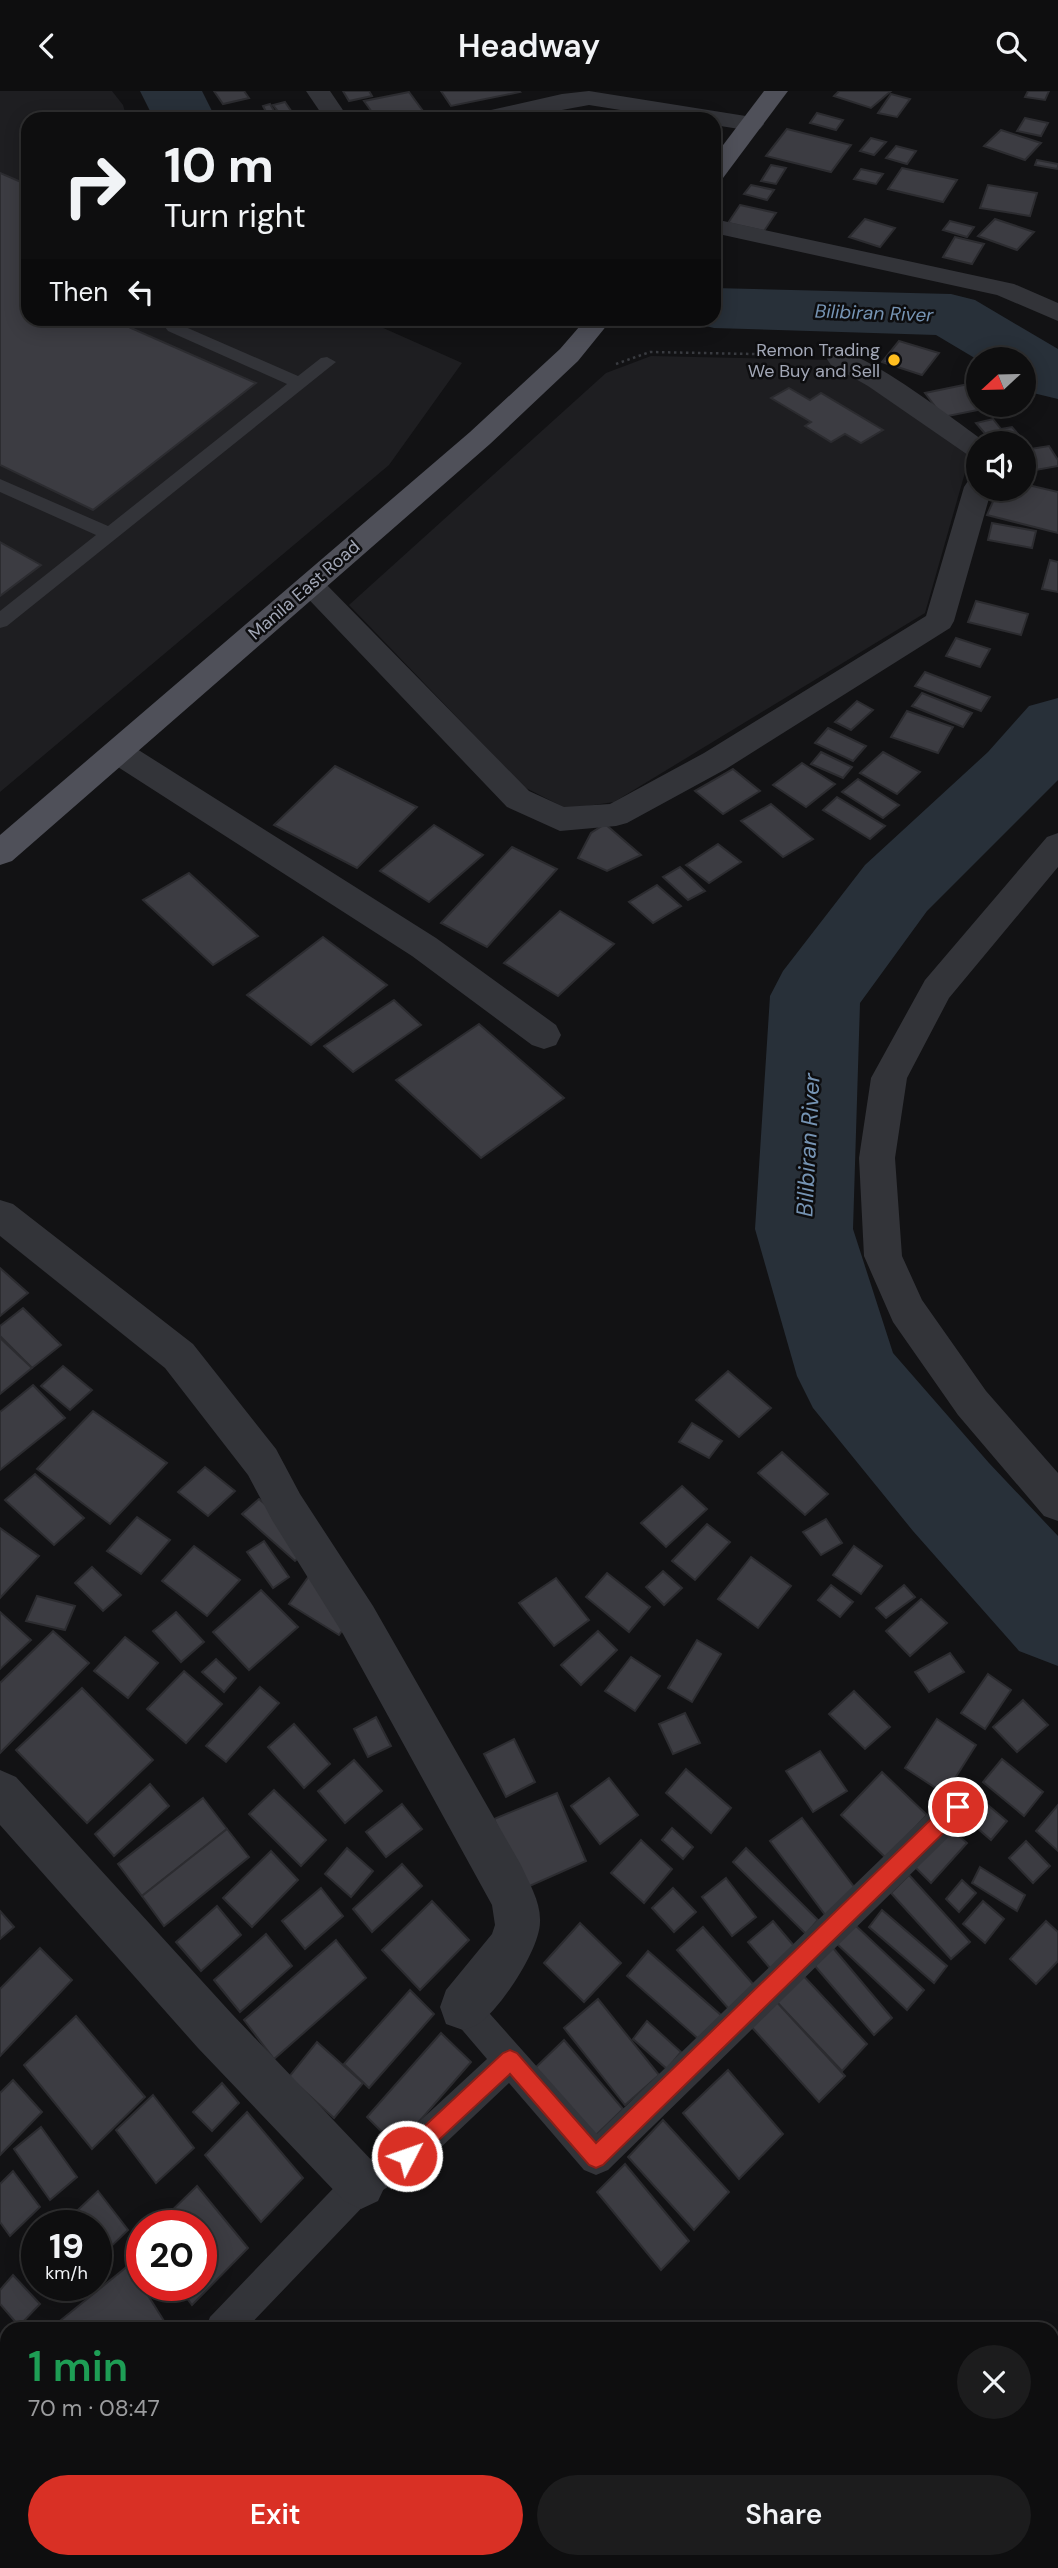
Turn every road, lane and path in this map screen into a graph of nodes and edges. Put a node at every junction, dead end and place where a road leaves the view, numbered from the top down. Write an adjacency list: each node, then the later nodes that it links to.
1 (318, 91): 3 (street)
2 (776, 91): 7 (main road)
3 (332, 112)
4 (513, 112): 5 (street)
5 (680, 112)
6 (721, 119): 7 (street)
7 (752, 124): 8 (main road)
8 (721, 164)
9 (721, 228): 10 (street)
10 (1058, 313)
11 (593, 326): 13 (main road, Manila East Road)
12 (174, 327): 16 (lane)
13 (566, 357): 14 (path); 21 (main road, Manila East Road)
14 (840, 359): 17 (street)
15 (327, 362): 16 (lane)
16 (299, 383): 20 (lane)
17 (966, 441)
18 (0, 485): 20 (lane)
19 (974, 501): 21 (street)
20 (110, 534): 22 (lane)
21 (310, 585): 23 (main road, Manila East Road)
22 (0, 621)
23 (118, 752): 25 (main road, Manila East Road); 26 (street)
24 (1058, 845): 28 (street)
25 (0, 853)
26 (544, 1035)
27 (0, 1215): 31 (street)
28 (1058, 1503)
29 (0, 1792): 33 (street)
30 (958, 1807): 32 (lane)
31 (463, 2007): 32 (lane)
32 (510, 2060): 33 (lane)
33 (361, 2184): 34 (lane)
34 (229, 2322)

